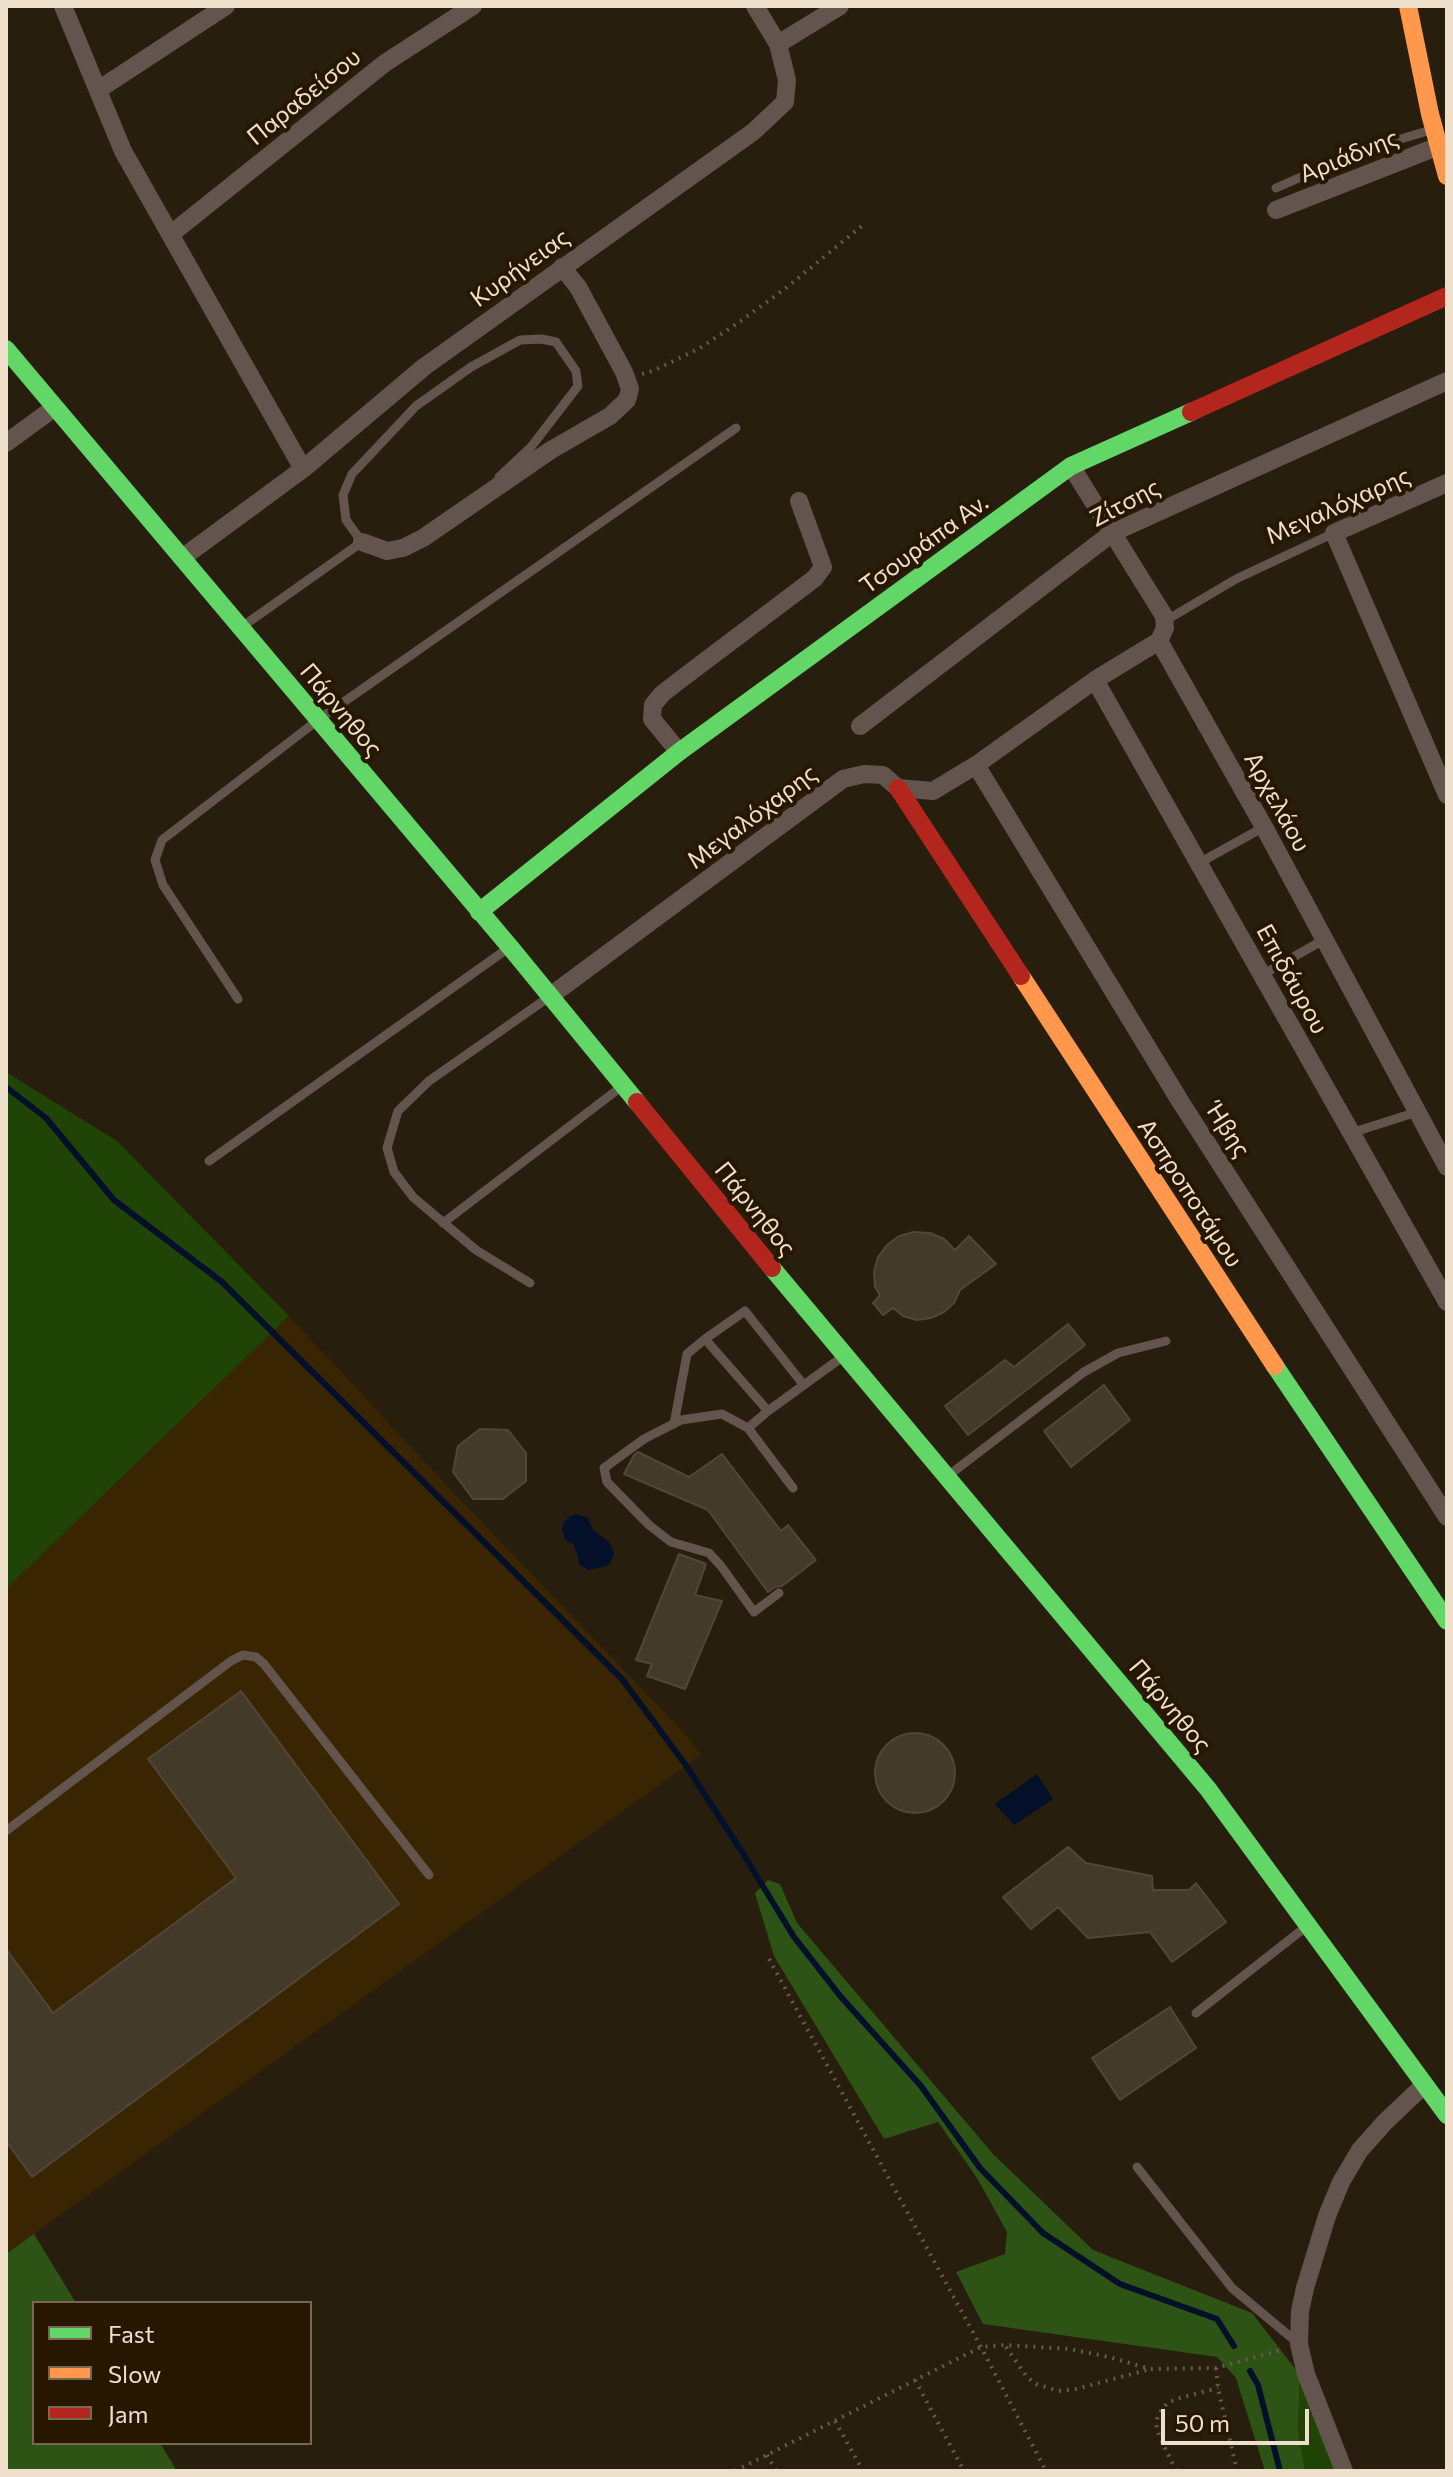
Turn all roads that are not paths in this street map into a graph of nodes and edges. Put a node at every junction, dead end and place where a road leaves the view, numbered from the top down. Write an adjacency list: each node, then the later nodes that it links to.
1 (63, 6): 8 (street)
2 (226, 6): 8 (street)
3 (473, 6): 13 (street, Παραδείσου)
4 (755, 6): 7 (street)
5 (840, 6): 7 (street)
6 (1408, 6): 9 (main road)
7 (778, 44): 14 (street, Κυρήνειας)
8 (98, 90): 13 (street)
9 (1440, 147): 10 (main road); 11 (lane); 12 (street, Αριάδνης)
10 (1447, 176)
11 (1276, 188)
12 (1276, 210)
13 (171, 234): 24 (street)
14 (562, 267): 24 (street, Κυρήνειας); 27 (street)
15 (1447, 296): 23 (main road, Τσουράπα Αν.)
16 (6, 349): 17 (main road, Πάρνηθος)
17 (23, 370): 18 (street); 20 (main road, Πάρνηθος)
18 (6, 381)
19 (1447, 381): 28 (street, Ζίτσης)
20 (54, 408): 22 (street); 31 (main road, Πάρνηθος)
21 (736, 428): 36 (lane)
22 (6, 443)
23 (1071, 466): 28 (street); 38 (main road, Τσουράπα Αν.)
24 (303, 469): 31 (street, Κυρήνειας)
25 (1447, 483): 29 (street, Μεγαλόχαρης)
26 (799, 501): 38 (street)
27 (464, 509): 30 (street); 30 (lane)
28 (1112, 533): 32 (street); 37 (street, Ζίτσης)
29 (1334, 533): 32 (lane, Μεγαλόχαρης); 39 (street)
30 (362, 542): 33 (lane)
31 (182, 558): 33 (main road, Πάρνηθος)
32 (1165, 621): 34 (street)
33 (240, 628): 36 (main road, Πάρνηθος)
34 (1159, 641): 35 (street, Μεγαλόχαρης); 43 (street, Αρχελάου)
35 (1095, 680): 40 (street, Μεγαλόχαρης); 44 (street, Επιδάυρου)
36 (318, 720): 45 (main road, Πάρνηθος); 50 (lane)
37 (860, 726)
38 (679, 752): 45 (main road, Τσουράπα Αν.)
39 (1440, 761): 42 (street)
40 (976, 765): 41 (street, Μεγαλόχαρης); 68 (street, Ήβης)
41 (898, 788): 49 (street, Μεγαλόχαρης); 70 (main road, Ασπροποτάμου)
42 (1447, 795)
43 (1264, 827): 44 (lane); 46 (street, Αρχελάου)
44 (1199, 863): 48 (street, Επιδάυρου)
45 (479, 912): 47 (main road, Πάρνηθος)
46 (1325, 939): 48 (lane); 52 (street, Αρχελάου)
47 (510, 947): 49 (main road, Πάρνηθος); 54 (lane)
48 (1262, 975): 53 (street, Επιδάυρου)
49 (549, 997): 51 (main road, Πάρνηθος); 56 (lane)
50 (238, 999)
51 (624, 1085): 56 (lane); 61 (main road, Πάρνηθος)
52 (1417, 1112): 53 (lane); 55 (street, Αρχελάου)
53 (1351, 1133): 58 (street, Επιδάυρου)
54 (209, 1161)
55 (1447, 1167)
56 (443, 1223): 57 (lane)
57 (530, 1283)
58 (1447, 1302)
59 (705, 1339): 62 (lane); 63 (lane); 64 (lane)
60 (1166, 1341): 66 (lane)
61 (844, 1356): 62 (lane); 66 (main road, Πάρνηθος)
62 (803, 1384): 63 (lane)
63 (768, 1411): 65 (lane)
64 (674, 1424): 65 (lane); 69 (lane)
65 (748, 1428): 67 (lane)
66 (947, 1477): 73 (main road, Πάρνηθος)
67 (793, 1488)
68 (1447, 1517)
69 (779, 1593)
70 (1447, 1621)
71 (6, 1831): 72 (lane)
72 (429, 1875)
73 (1307, 1926): 74 (lane); 75 (main road, Πάρνηθος)
74 (1196, 2013)
75 (1424, 2085): 76 (main road, Πάρνηθος); 78 (street)
76 (1447, 2115)
77 (1137, 2167): 78 (lane)
78 (1299, 2344): 79 (street)
79 (1344, 2471)

